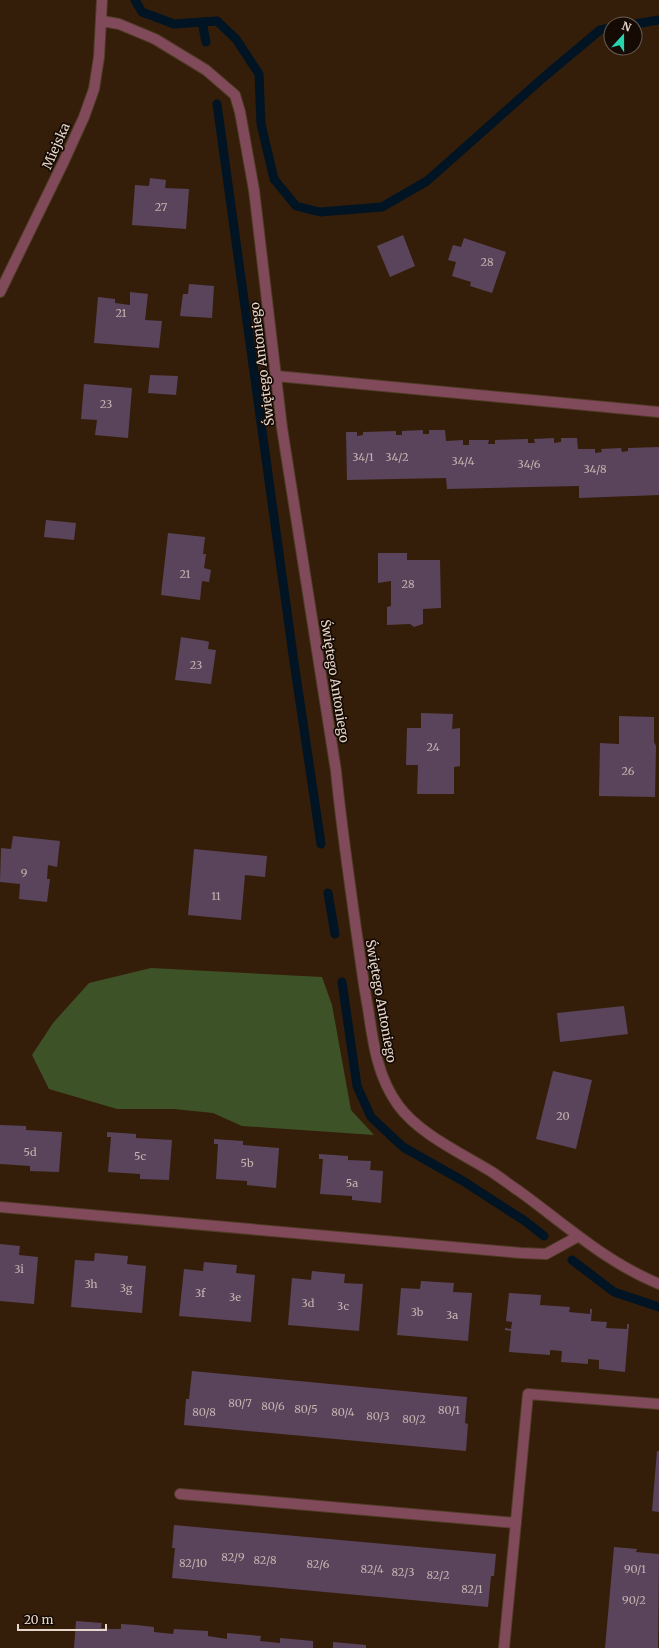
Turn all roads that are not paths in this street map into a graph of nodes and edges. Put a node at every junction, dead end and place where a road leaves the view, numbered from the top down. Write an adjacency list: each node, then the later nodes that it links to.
1 (102, 0): 2 (street, Miejska)
2 (102, 21): 3 (street, Miejska); 4 (street, Świętego Antoniego)
3 (0, 292)
4 (276, 376): 5 (street); 7 (street, Świętego Antoniego)
5 (659, 412)
6 (0, 1208): 7 (street)
7 (577, 1236): 8 (street, Świętego Antoniego)
8 (659, 1284)
9 (659, 1404): 11 (street)
10 (180, 1494): 11 (street)
11 (516, 1522): 12 (street)
12 (504, 1648)

